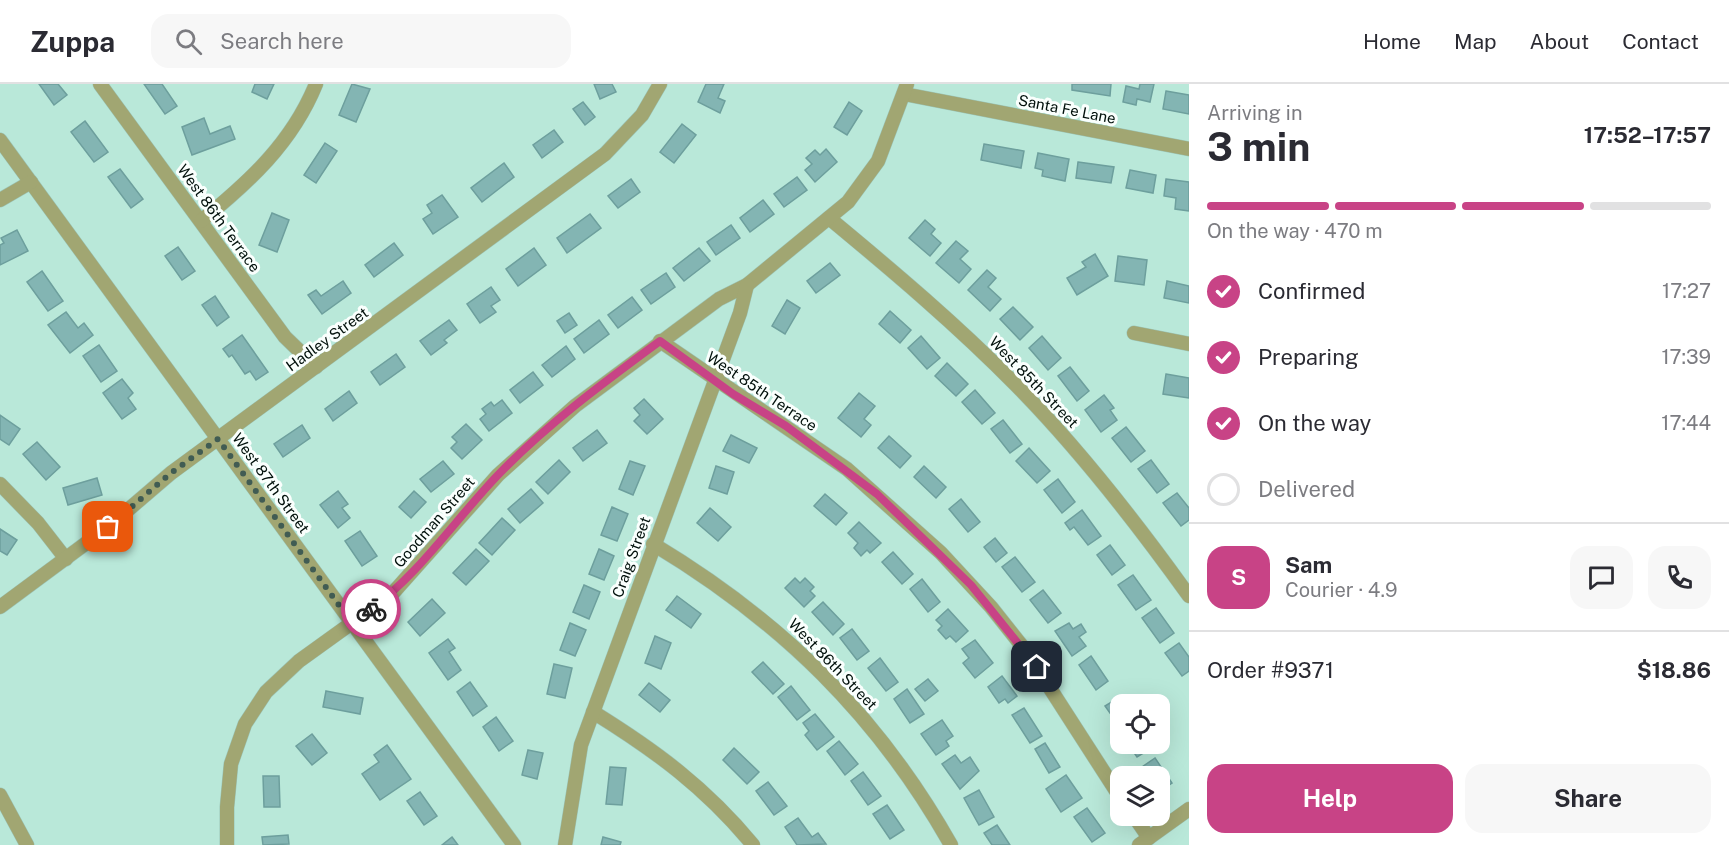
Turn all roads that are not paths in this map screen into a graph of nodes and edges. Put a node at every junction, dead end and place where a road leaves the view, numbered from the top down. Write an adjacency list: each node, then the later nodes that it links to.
1 (100, 84): 10 (street, West 86th Terrace)
2 (316, 84): 10 (street)
3 (656, 87): 15 (street, Hadley Street)
4 (905, 89): 6 (street, Santa Fe Lane); 9 (street, Goodman Street)
5 (0, 140): 7 (street, West 87th Street)
6 (1189, 149)
7 (31, 182): 8 (street); 17 (street, West 87th Street)
8 (0, 200)
9 (829, 218): 11 (street, Goodman Street); 21 (street, West 85th Street)
10 (201, 221): 15 (street, West 86th Terrace)
11 (747, 285): 13 (street, Goodman Street); 16 (street, Craig Street)
12 (1134, 333): 14 (street)
13 (660, 341): 16 (street, West 85th Terrace); 23 (street, Goodman Street)
14 (1189, 344)
15 (316, 367): 17 (street, Hadley Street)
16 (713, 379): 19 (street, Craig Street); 25 (street, West 85th Terrace)
17 (218, 439): 20 (street, Hadley Street); 23 (street, West 87th Street)
18 (0, 484): 20 (street)
19 (653, 544): 24 (street, Craig Street); 35 (street, West 86th Street)
20 (66, 559): 22 (street, Hadley Street)
21 (1189, 596)
22 (0, 607)
23 (352, 623): 31 (street, Goodman Street); 32 (street, West 87th Street)
24 (593, 712): 33 (street, Craig Street); 34 (street)
25 (1110, 781)
26 (0, 795): 30 (street)
27 (1189, 809): 29 (street)
28 (1138, 826): 29 (street)
29 (1144, 842)
30 (27, 845)
31 (227, 845)
32 (514, 845)
33 (565, 845)
34 (753, 845)
35 (951, 845)

